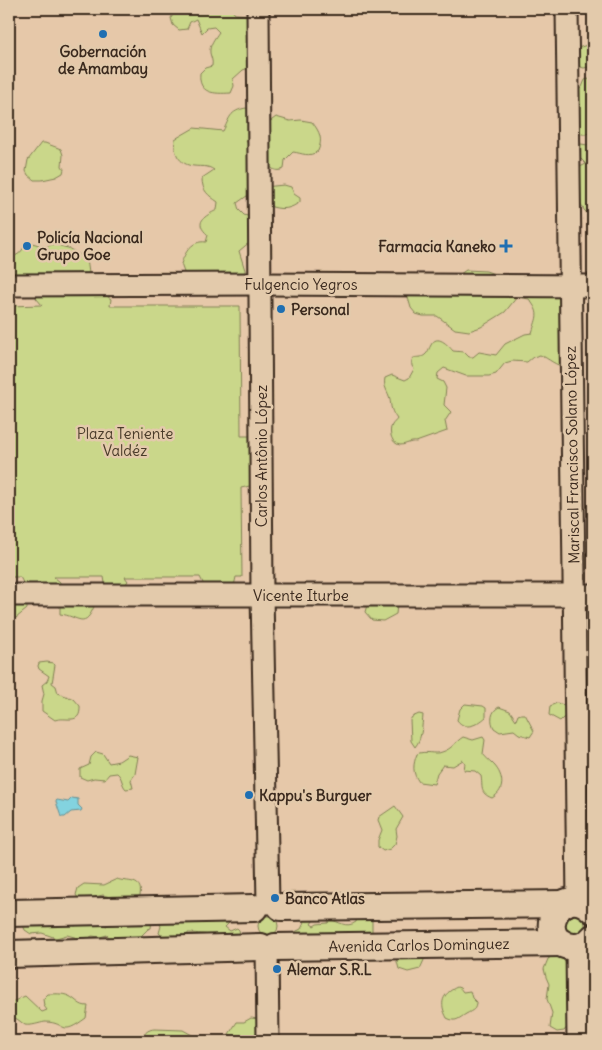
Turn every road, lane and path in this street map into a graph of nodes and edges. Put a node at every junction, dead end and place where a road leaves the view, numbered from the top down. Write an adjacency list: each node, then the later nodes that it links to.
1 (258, 9): 3 (street, Carlos Antônio López)
2 (567, 9): 4 (street, Mariscal Francisco Solano López)
3 (261, 284): 4 (street, Fulgencio Yegros); 5 (street, Fulgencio Yegros); 8 (street, Carlos Antônio López)
4 (570, 285): 6 (street, Fulgencio Yegros); 9 (street, Mariscal Francisco Solano López)
5 (9, 286)
6 (593, 286)
7 (9, 595): 8 (street, Vicente Iturbe)
8 (262, 595): 9 (street, Vicente Iturbe); 11 (street, Carlos Antônio López)
9 (583, 595): 10 (street, Mariscal Francisco Solano López)
10 (583, 905): 11 (main road); 13 (main road)
11 (267, 906): 12 (main road); 14 (main road); 14 (main road)
12 (9, 913)
13 (582, 944): 14 (main road, Avenida Carlos Dominguez); 17 (street)
14 (268, 947): 15 (main road, Avenida Carlos Dominguez); 16 (street)
15 (9, 954)
16 (268, 1041)
17 (578, 1041)

